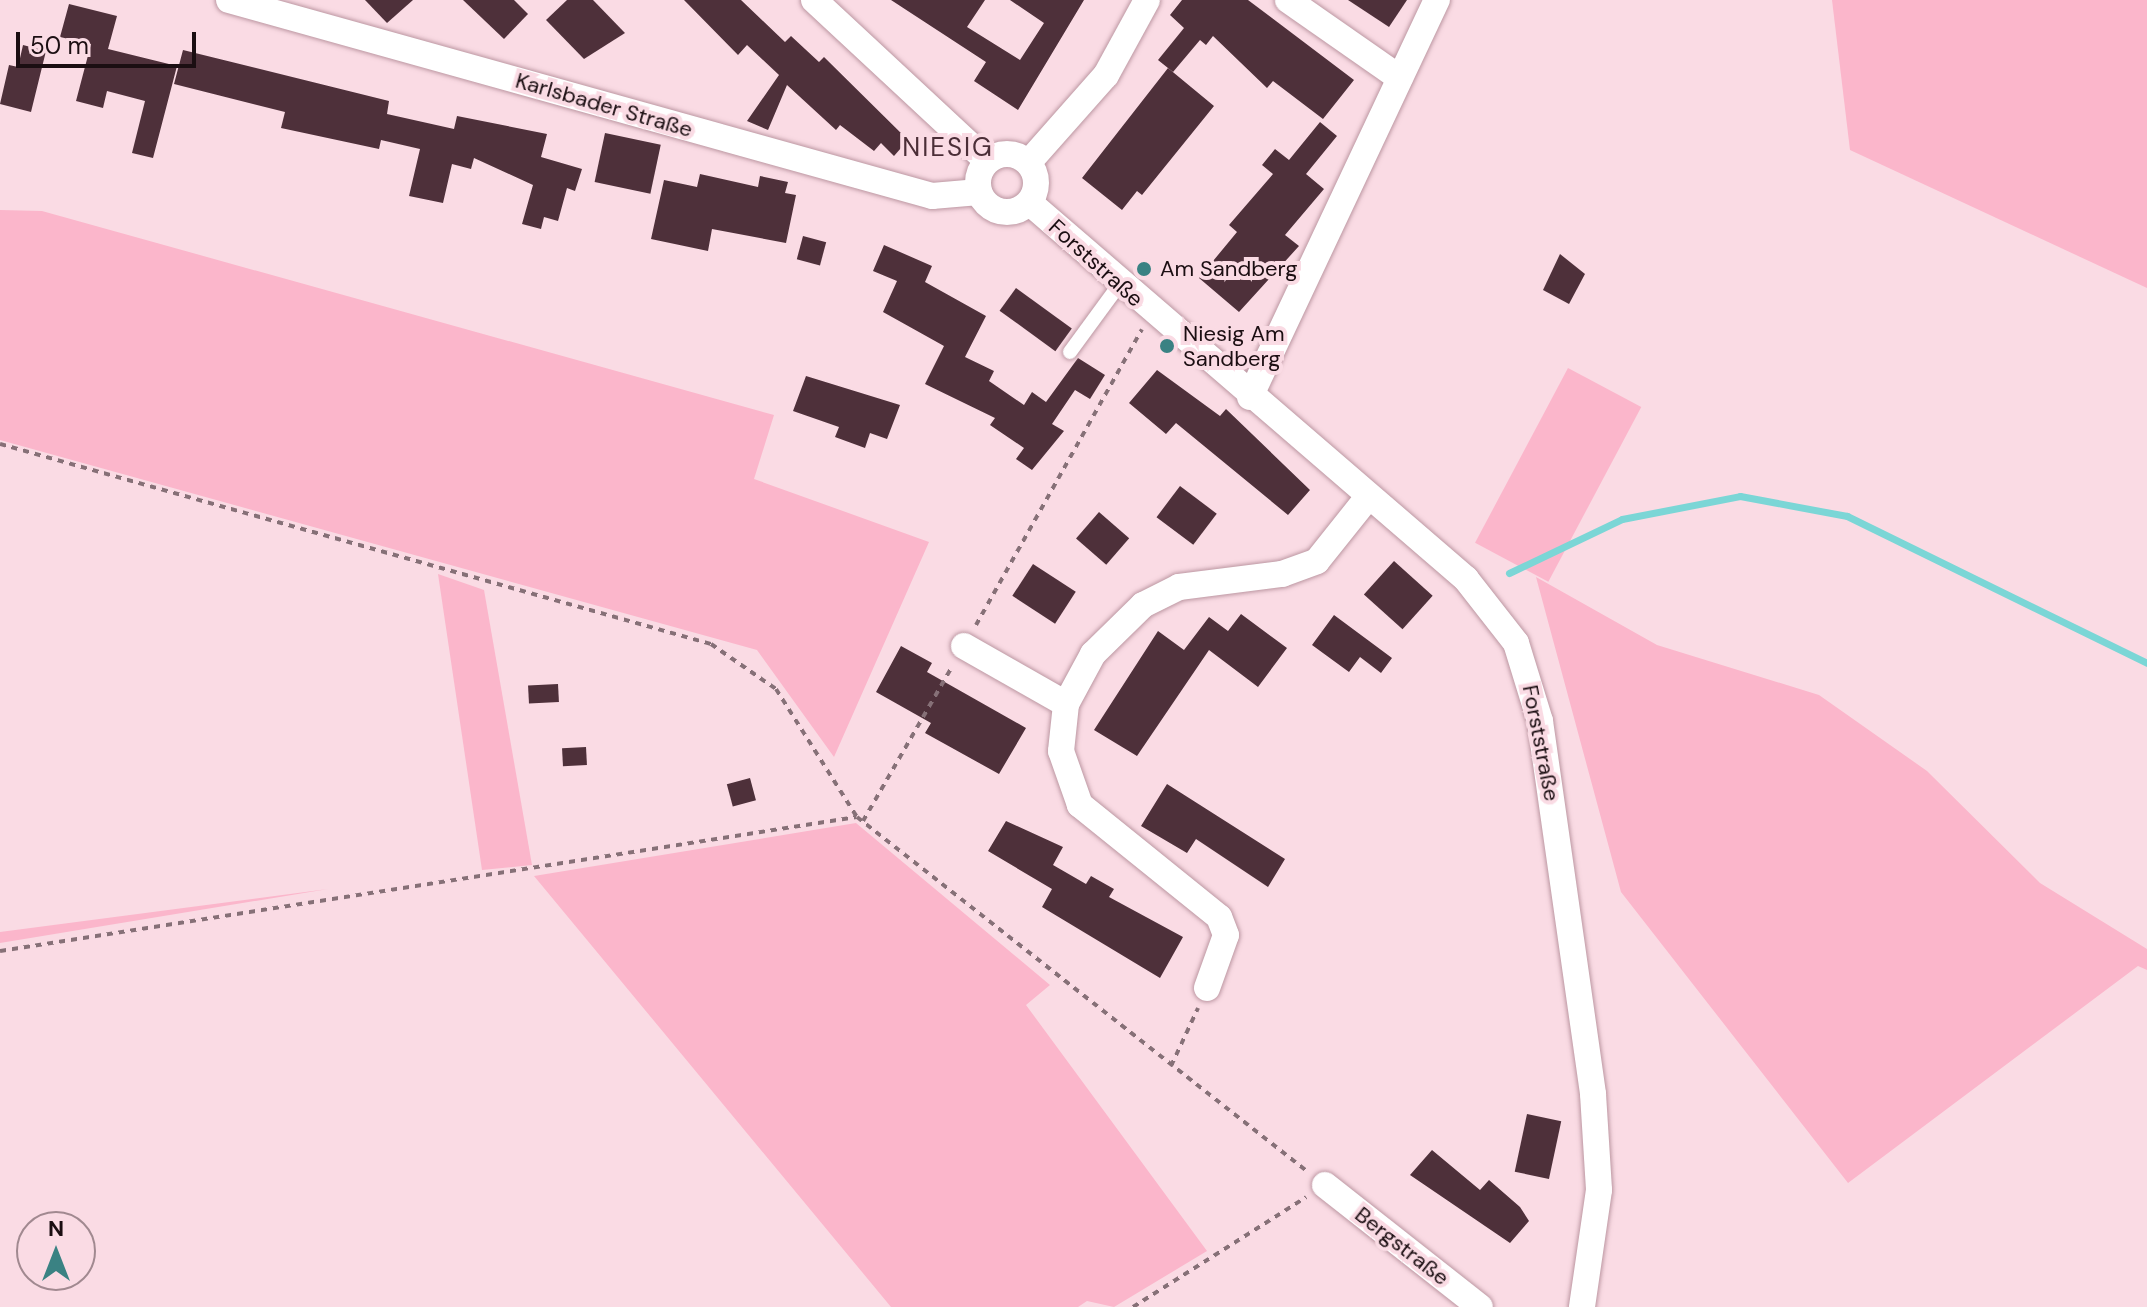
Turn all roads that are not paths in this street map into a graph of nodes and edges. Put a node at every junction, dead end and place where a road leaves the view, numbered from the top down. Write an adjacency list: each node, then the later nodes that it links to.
1 (229, 0): 9 (street, Karlsbader Straße)
2 (814, 0): 7 (street)
3 (1147, 0): 8 (street)
4 (1288, 0): 6 (street)
5 (1437, 0): 6 (street)
6 (1400, 78): 13 (street)
7 (987, 161): 8 (street); 9 (street)
8 (1029, 162): 10 (street)
9 (979, 192): 10 (street)
10 (1030, 203): 11 (street, Forststraße)
11 (1119, 285): 12 (lane); 13 (street, Forststraße)
12 (1070, 352)
13 (1250, 397): 14 (street, Forststraße)
14 (1368, 497): 16 (street); 20 (street, Forststraße)
15 (964, 646): 16 (street)
16 (1066, 704): 17 (street)
17 (1207, 988)
18 (1325, 1185): 19 (street, Bergstraße)
19 (1480, 1307)
20 (1582, 1307)

